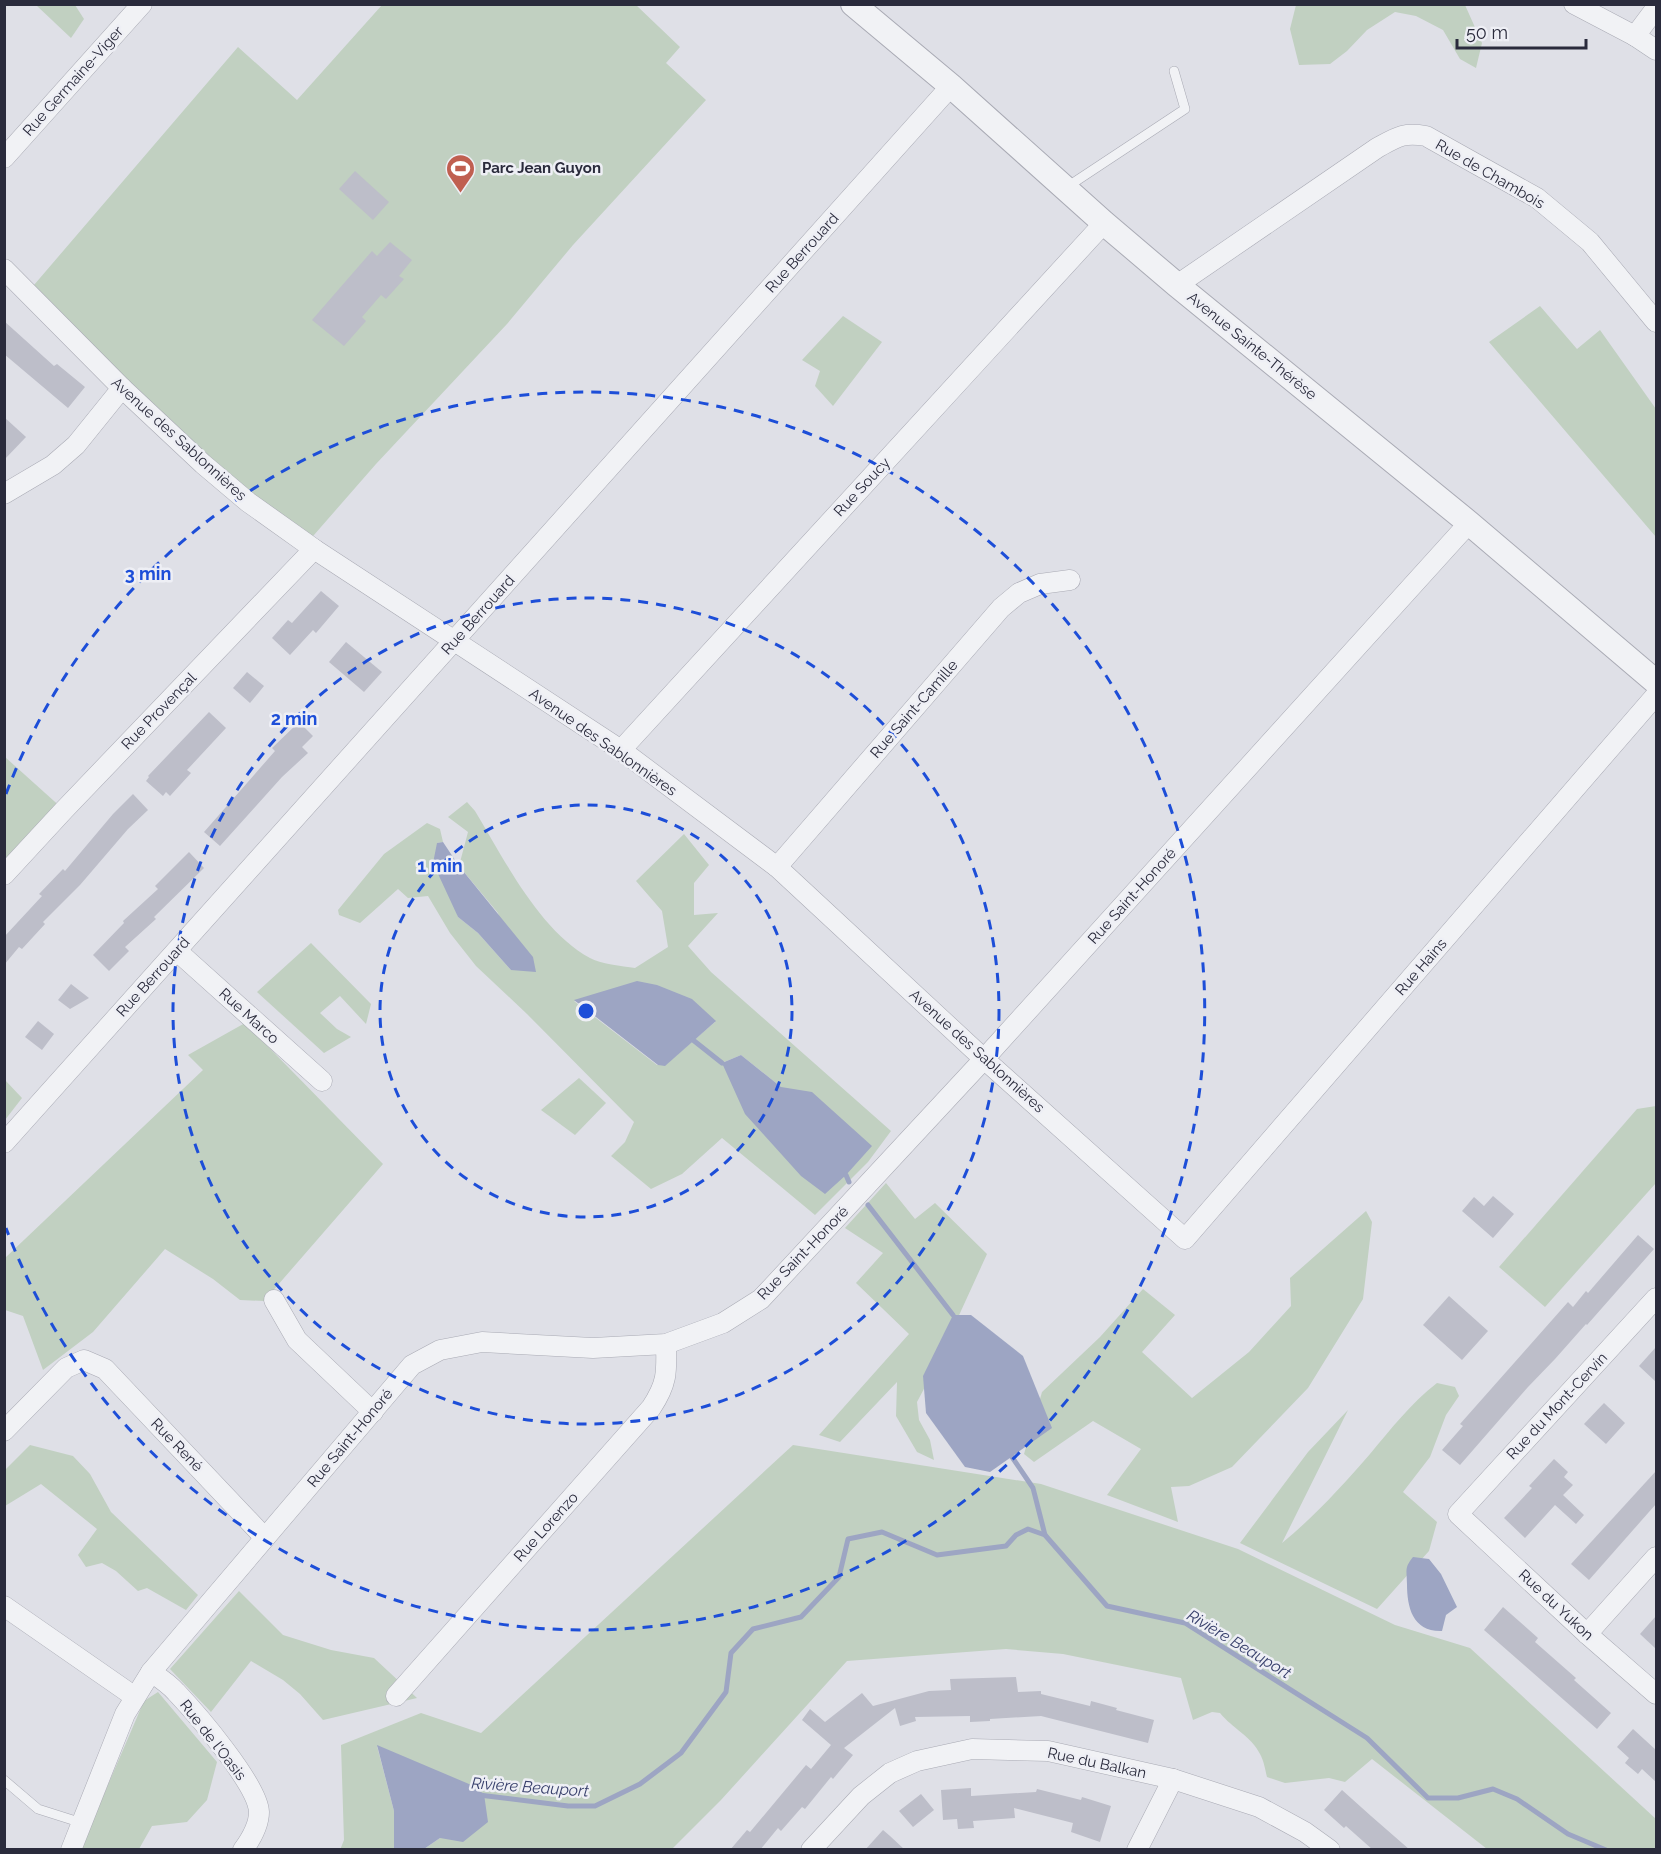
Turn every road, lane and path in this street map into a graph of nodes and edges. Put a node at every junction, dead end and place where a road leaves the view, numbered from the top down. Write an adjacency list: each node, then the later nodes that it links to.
1 (142, 4): 9 (street, Rue Germaine-Viger)
2 (853, 4): 8 (street, Avenue Sainte-Thérèse)
3 (1574, 4): 5 (street)
4 (1656, 9): 5 (street)
5 (1635, 36): 6 (street)
6 (1656, 50)
7 (1174, 71): 10 (lane)
8 (951, 86): 10 (street, Avenue Sainte-Thérèse); 20 (street, Rue Berrouard)
9 (4, 158)
10 (1065, 188): 11 (street, Avenue Sainte-Thérèse)
11 (1104, 223): 13 (street, Avenue Sainte-Thérèse); 23 (street, Rue Soucy)
12 (4, 269): 15 (street, Avenue des Sablonnières)
13 (1177, 285): 14 (street, Rue de Chambois); 17 (street, Avenue Sainte-Thérèse)
14 (1656, 322)
15 (123, 388): 16 (street); 18 (street, Avenue des Sablonnières)
16 (4, 494)
17 (1469, 523): 21 (street, Avenue Sainte-Thérèse); 27 (street, Rue Saint-Honoré)
18 (314, 549): 20 (street, Avenue des Sablonnières); 25 (street, Rue Provençal)
19 (1070, 580): 24 (street, Rue Saint-Camille)
20 (454, 641): 23 (street, Avenue des Sablonnières); 26 (street, Rue Berrouard)
21 (1656, 682)
22 (1656, 695): 30 (street, Rue Hains)
23 (621, 750): 24 (street, Avenue des Sablonnières)
24 (777, 867): 27 (street, Avenue des Sablonnières)
25 (4, 875)
26 (177, 951): 28 (street, Rue Marco); 29 (street, Rue Berrouard)
27 (984, 1059): 30 (street, Avenue des Sablonnières); 33 (street, Rue Saint-Honoré)
28 (322, 1081)
29 (4, 1143)
30 (1185, 1239)
31 (1656, 1298): 36 (street, Rue du Mont-Cervin)
32 (274, 1300): 34 (street)
33 (666, 1344): 34 (street, Rue Saint-Honoré); 43 (street, Rue Lorenzo)
34 (373, 1412): 37 (street, Rue Saint-Honoré)
35 (4, 1431): 37 (street, Rue René)
36 (1458, 1515): 40 (street, Rue du Yukon)
37 (265, 1538): 41 (street, Rue Saint-Honoré)
38 (1656, 1557): 40 (street)
39 (4, 1606): 44 (street)
40 (1587, 1634): 42 (street, Rue du Yukon)
41 (151, 1672): 44 (street, Rue Saint-Honoré); 49 (street, Rue de l'Oasis)
42 (1656, 1694)
43 (396, 1696)
44 (135, 1697): 47 (street, Rue Saint-Honoré)
45 (1173, 1779): 50 (street, Rue du Balkan); 51 (street); 52 (street, Rue du Balkan)
46 (4, 1780): 47 (lane)
47 (82, 1823): 48 (street, Rue Saint-Honoré)
48 (71, 1850)
49 (243, 1850)
50 (811, 1850)
51 (1137, 1850)
52 (1330, 1850)

